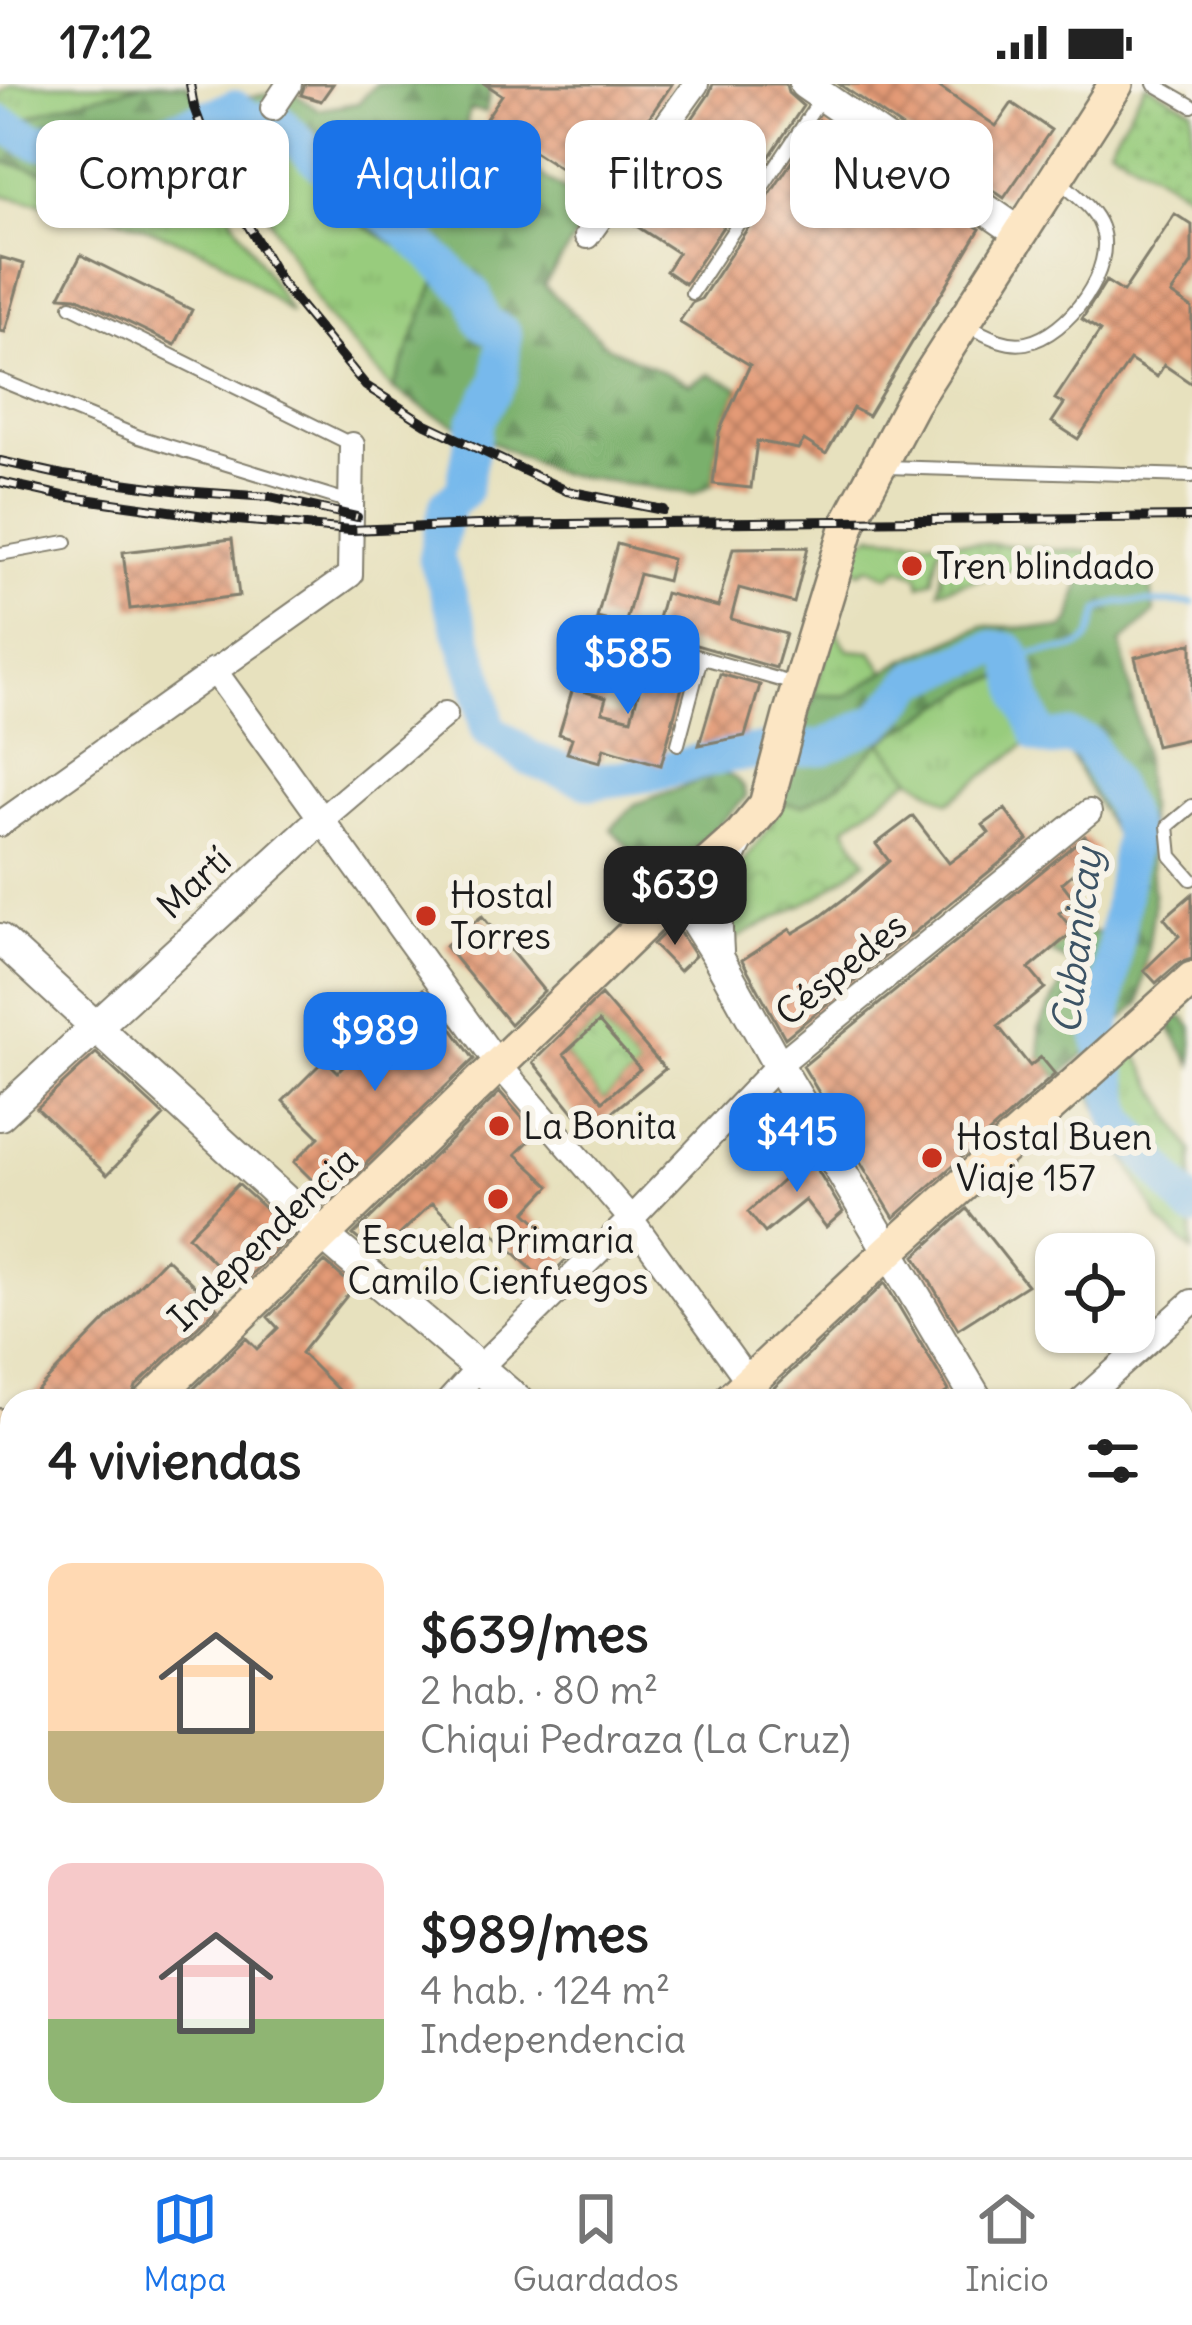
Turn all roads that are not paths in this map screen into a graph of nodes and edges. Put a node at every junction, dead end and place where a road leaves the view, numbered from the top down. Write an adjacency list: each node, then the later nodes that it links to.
1 (289, 84): 7 (street)
2 (695, 84): 10 (street)
3 (1116, 84): 8 (main road, Independencia)
4 (1154, 84): 6 (lane)
5 (814, 90): 9 (street); 11 (lane)
6 (1192, 106)
7 (273, 107)
8 (1056, 178): 9 (main road, Independencia); 13 (lane)
9 (1020, 233): 13 (main road, Independencia)
10 (587, 236)
11 (692, 293)
12 (71, 307): 15 (lane)
13 (963, 323): 16 (main road, Independencia)
14 (0, 380): 18 (lane)
15 (352, 445): 18 (street)
16 (878, 466): 17 (lane); 24 (main road, Independencia)
17 (1192, 476)
18 (351, 502): 23 (street)
19 (66, 542): 20 (lane)
20 (0, 554)
21 (701, 658): 22 (lane); 24 (lane); 26 (lane)
22 (587, 664)
23 (214, 670): 29 (street); 30 (street)
24 (795, 699): 31 (main road, Independencia)
25 (445, 714): 29 (street, Martí)
26 (678, 744)
27 (1192, 806): 32 (lane)
28 (1089, 812): 39 (street, Céspedes)
29 (323, 818): 37 (street, Martí); 38 (street)
30 (0, 824)
31 (741, 835): 33 (main road, Independencia); 35 (street)
32 (1191, 879)
33 (677, 892): 35 (street); 38 (main road, Independencia)
34 (0, 939): 37 (street)
35 (718, 957): 39 (street)
36 (1192, 980): 43 (main road)
37 (97, 1025): 40 (street, Martí); 42 (street)
38 (499, 1064): 41 (street); 42 (main road, Independencia)
39 (778, 1065): 41 (street, Céspedes); 43 (street)
40 (0, 1115)
41 (631, 1219): 45 (street, Céspedes); 49 (street)
42 (324, 1236): 45 (street); 46 (main road, Independencia)
43 (890, 1250): 50 (main road); 51 (street)
44 (1192, 1302): 52 (street)
45 (479, 1368): 47 (street, Céspedes); 48 (street)
46 (164, 1389)
47 (460, 1389)
48 (504, 1389)
49 (738, 1389)
50 (741, 1389)
51 (971, 1389)
52 (1094, 1389)

